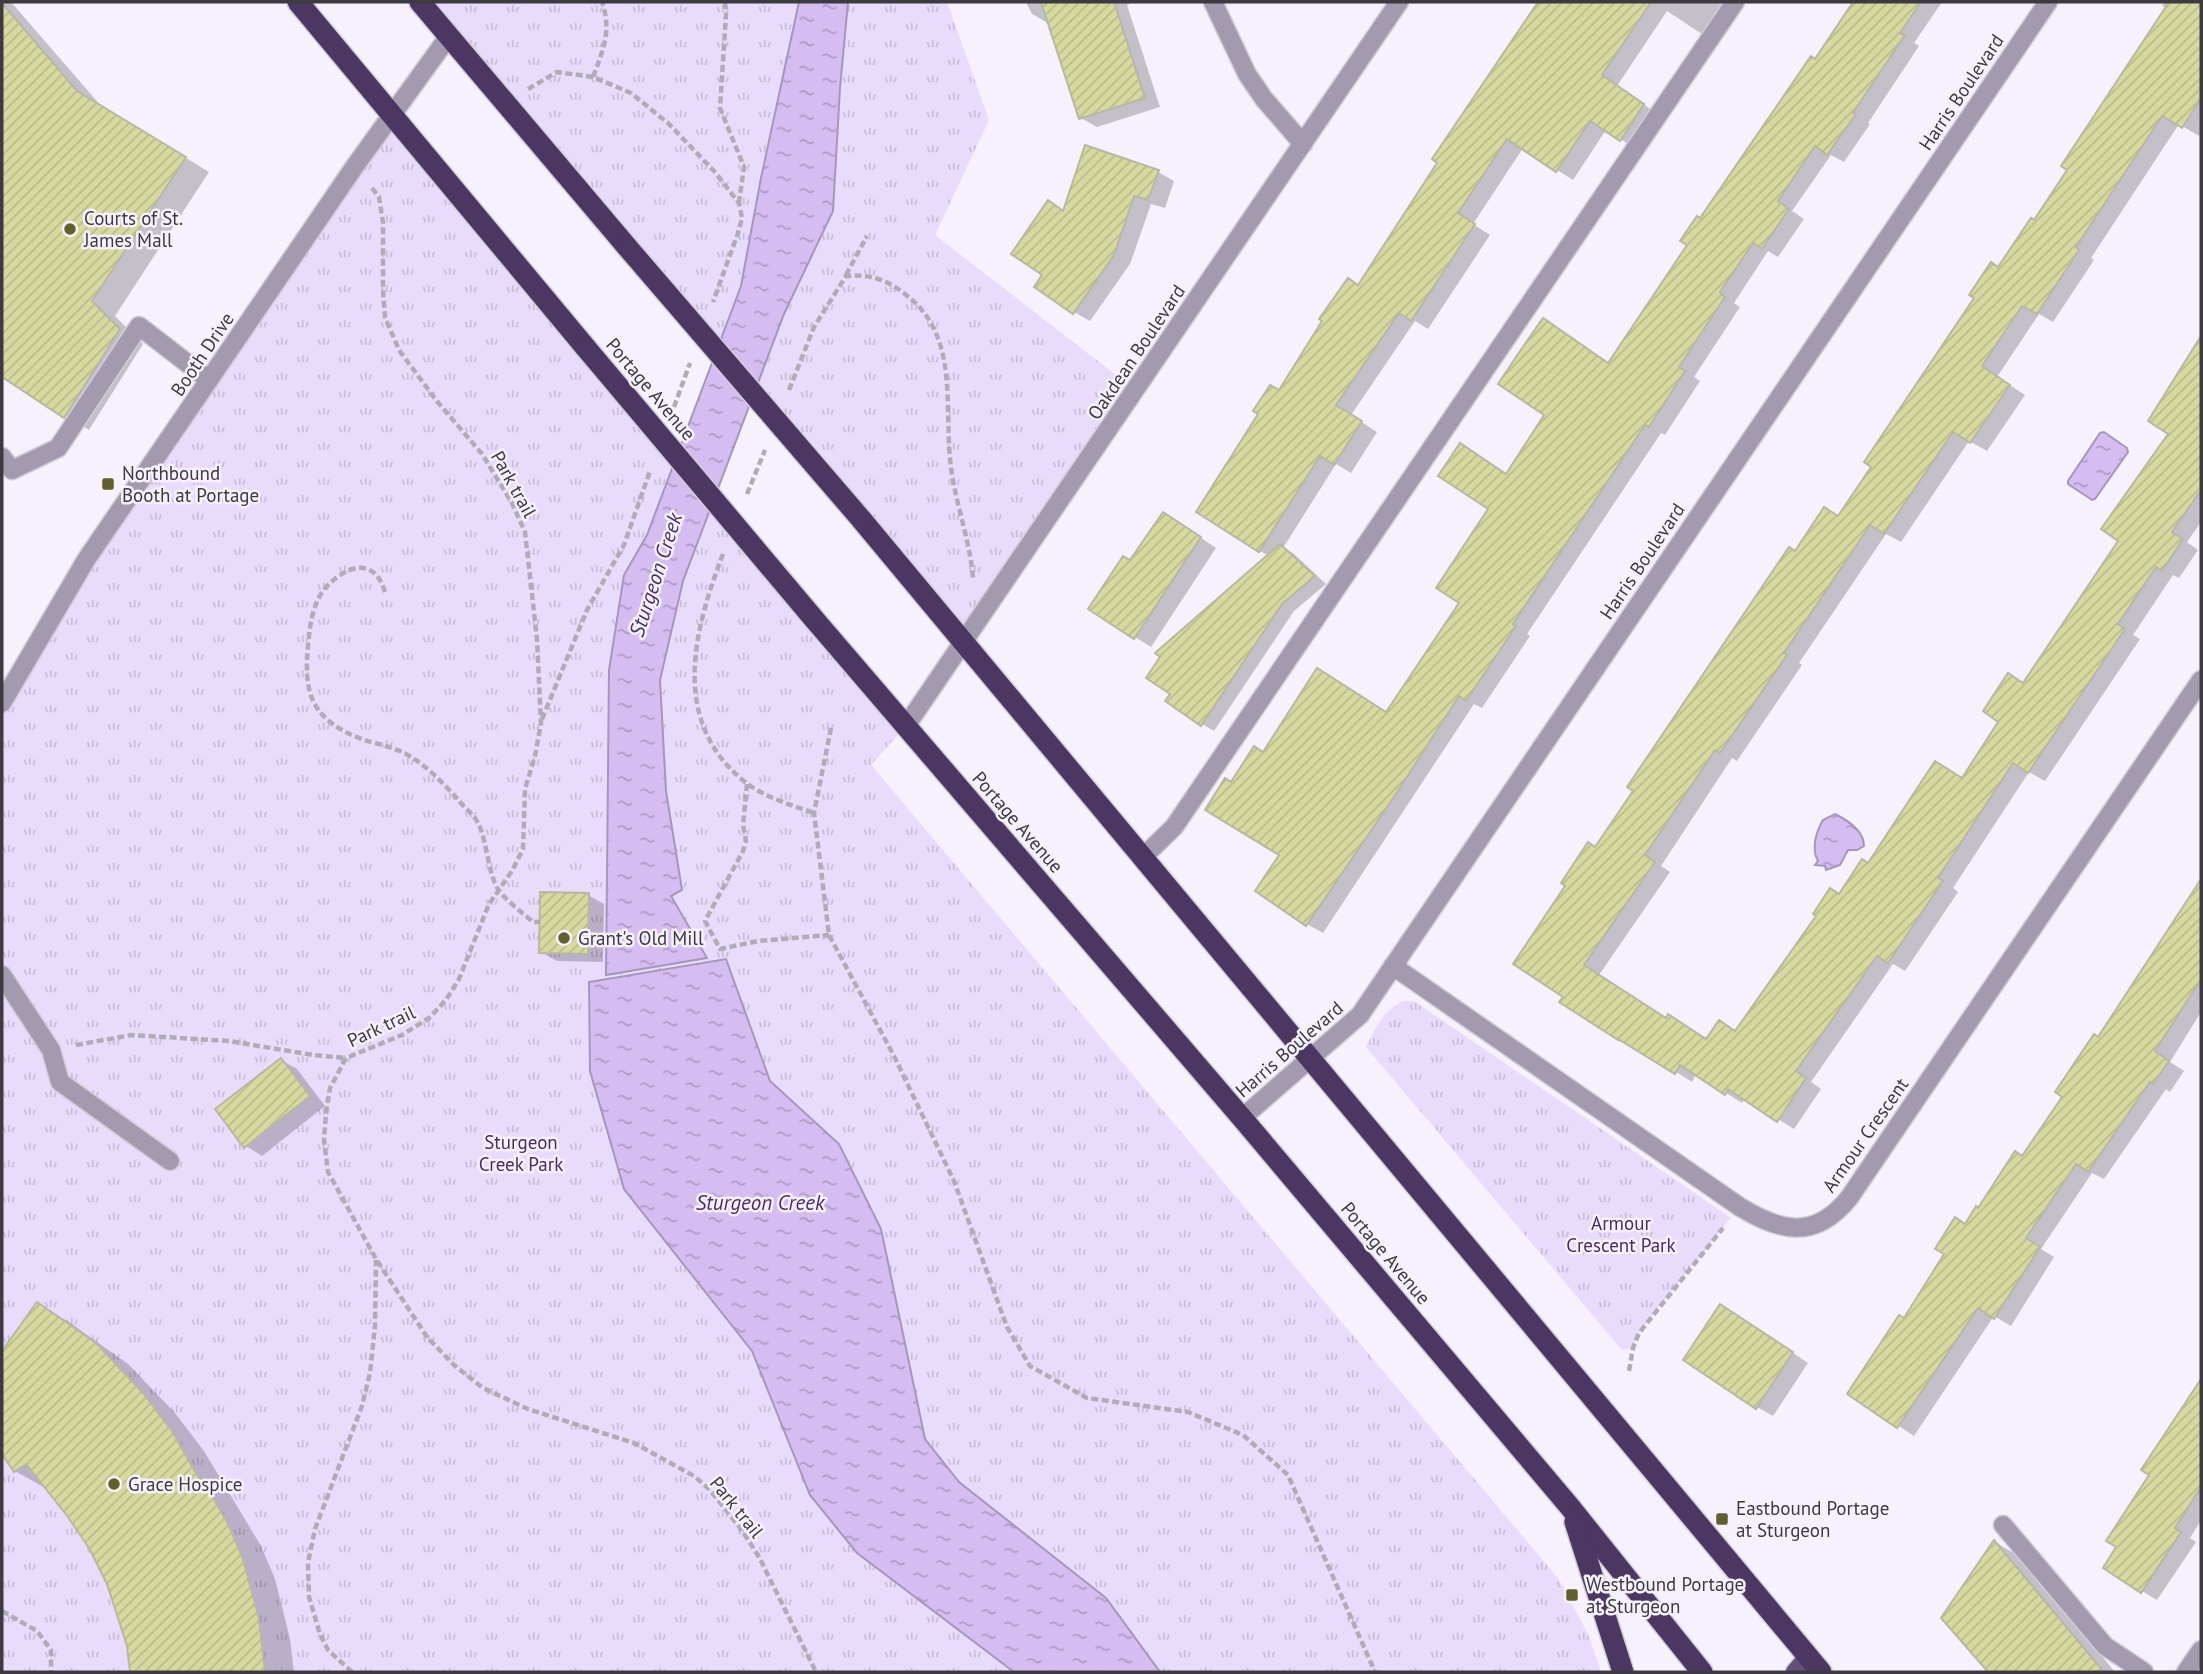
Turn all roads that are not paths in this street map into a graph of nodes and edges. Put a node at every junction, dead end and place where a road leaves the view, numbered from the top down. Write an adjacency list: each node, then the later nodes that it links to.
1 (298, 2): 8 (highway, Portage Avenue)
2 (420, 2): 7 (highway)
3 (1213, 2): 9 (street)
4 (1399, 2): 9 (street, Oakdean Boulevard)
5 (1734, 2): 16 (street)
6 (2048, 2): 17 (street, Harris Boulevard)
7 (449, 36): 8 (street, Booth Drive); 12 (highway, bridge)
8 (392, 114): 10 (street, Booth Drive); 15 (highway, Portage Avenue, bridge)
9 (1303, 144): 12 (street, Oakdean Boulevard)
10 (209, 380): 11 (street); 14 (street, Booth Drive)
11 (2, 457)
12 (961, 642): 15 (street, Oakdean Boulevard); 16 (highway)
13 (2201, 680): 17 (street, Armour Crescent)
14 (2, 703)
15 (906, 726): 20 (highway, Portage Avenue)
16 (1143, 858): 19 (highway)
17 (1393, 966): 19 (street, Harris Boulevard)
18 (2, 975): 21 (street)
19 (1309, 1059): 20 (street, Harris Boulevard); 25 (highway)
20 (1242, 1118): 22 (highway, Portage Avenue)
21 (170, 1161)
22 (1570, 1507): 26 (highway); 27 (highway, Portage Avenue)
23 (2003, 1525): 28 (street)
24 (2201, 1650): 29 (street)
25 (1808, 1667)
26 (1623, 1672)
27 (1702, 1672)
28 (2144, 1672)
29 (2186, 1672)

